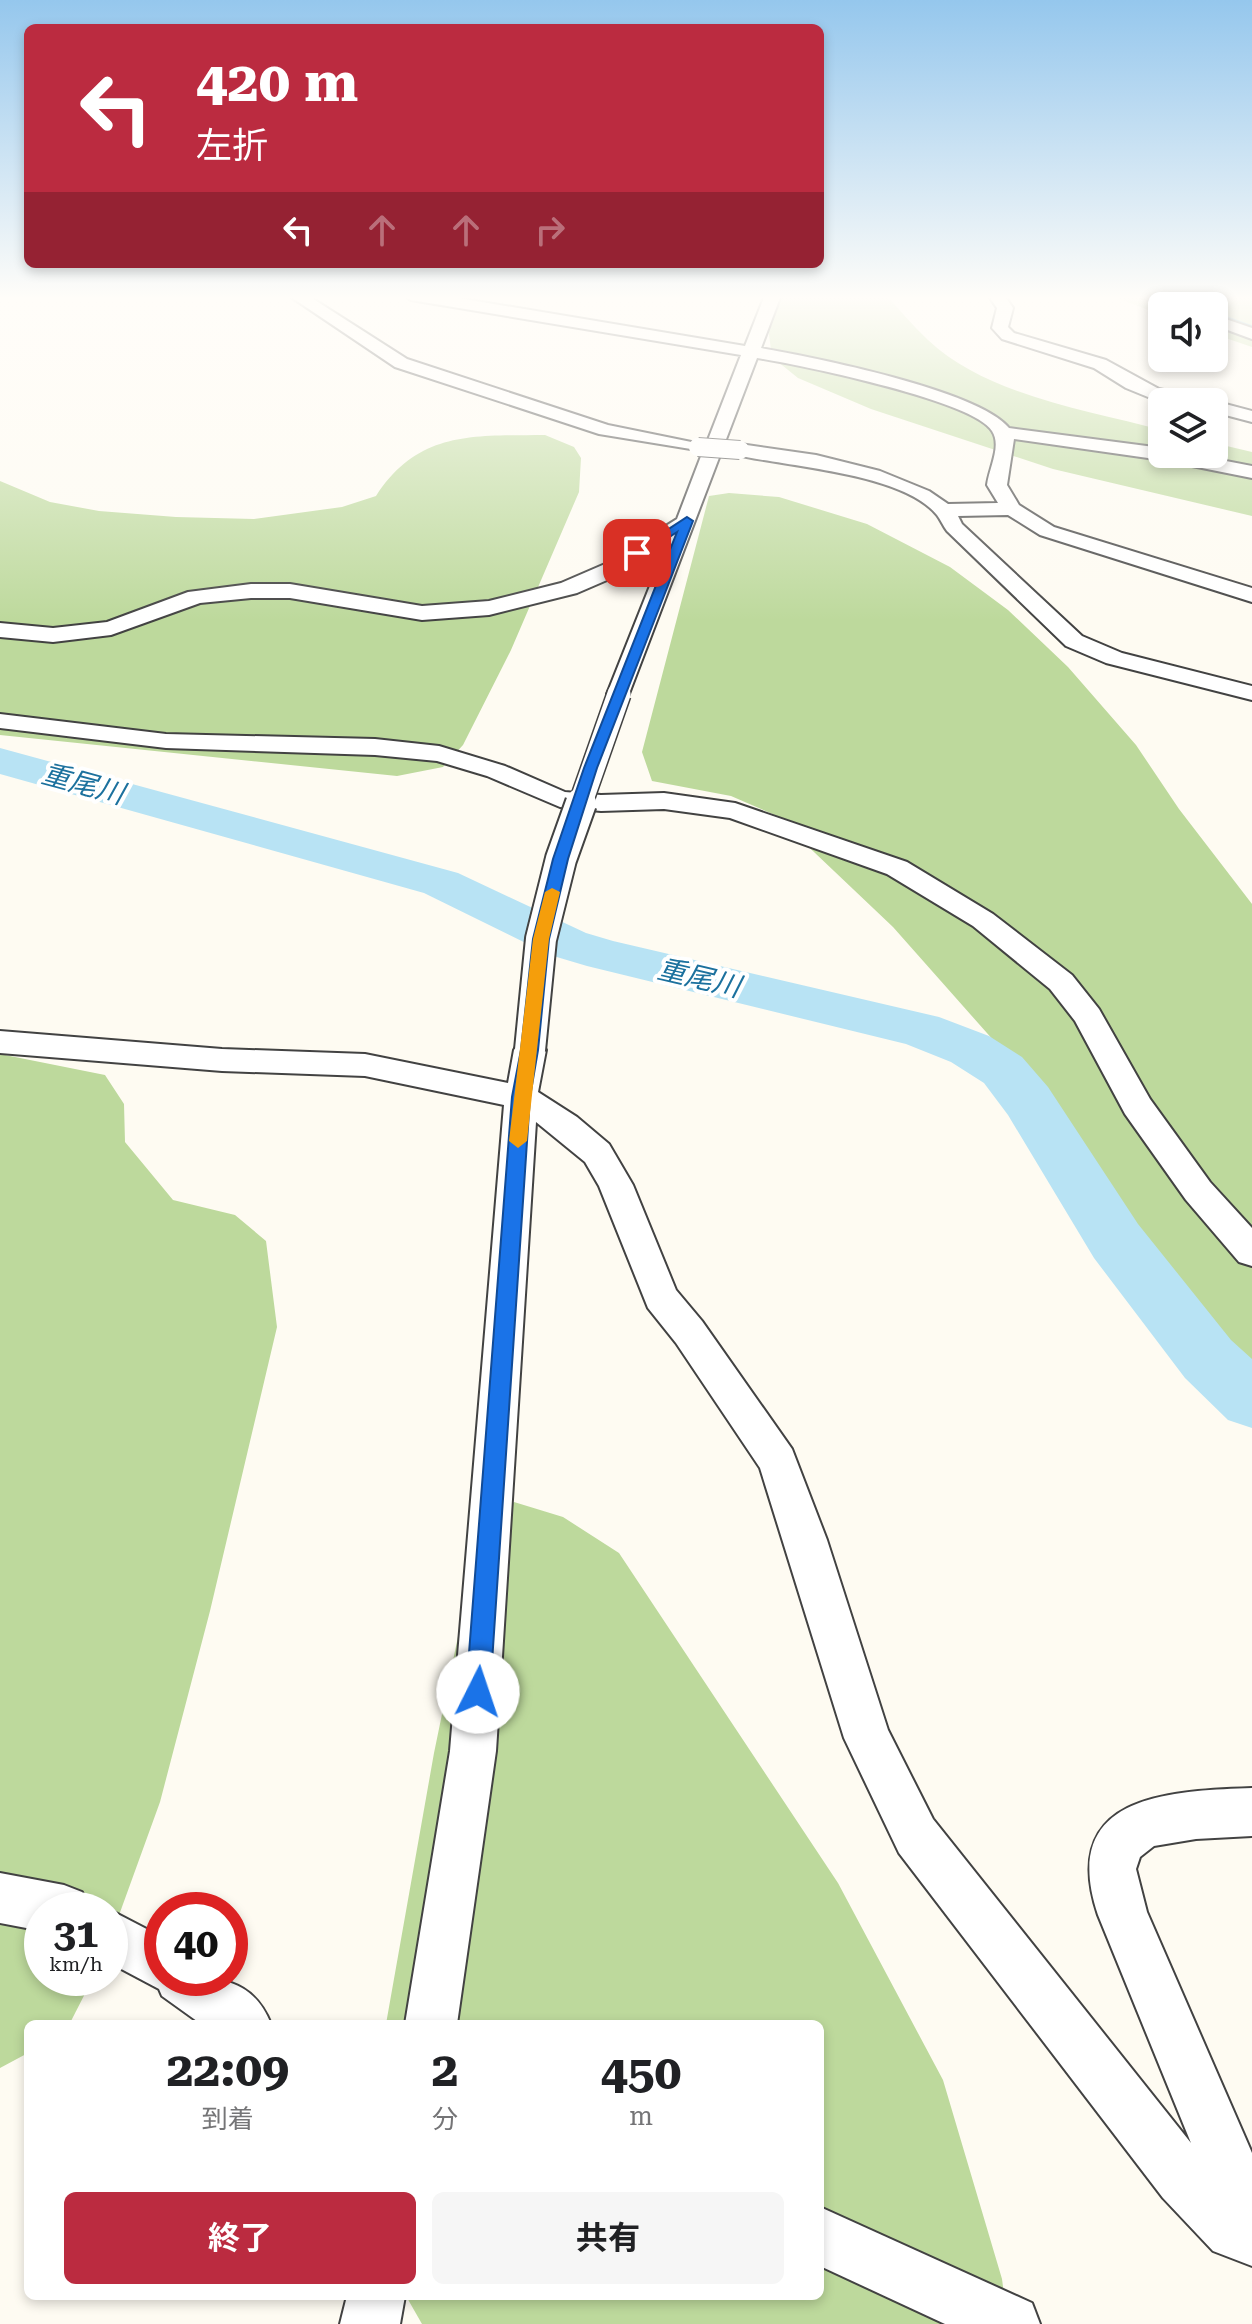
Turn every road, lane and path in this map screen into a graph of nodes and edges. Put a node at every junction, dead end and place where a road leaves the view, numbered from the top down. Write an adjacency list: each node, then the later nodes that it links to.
1 (524, 403): 7 (street)
2 (726, 403): 7 (street)
3 (960, 403): 6 (street)
4 (1228, 410): 5 (street)
5 (1252, 417)
6 (1001, 432): 8 (street); 10 (street)
7 (702, 456): 9 (street); 9 (street, bridge); 12 (street)
8 (1252, 472)
9 (909, 490): 11 (street)
10 (1012, 509): 11 (street); 13 (street)
11 (944, 510): 15 (street)
12 (687, 521): 14 (street); 18 (street, bridge)
13 (1252, 595)
14 (0, 630)
15 (1252, 693)
16 (0, 721): 19 (street)
17 (0, 1042): 18 (street)
18 (521, 1097): 25 (street); 27 (street)
19 (1252, 1252)
20 (1252, 1812): 26 (street)
21 (0, 1898): 22 (street)
22 (24, 1902)
23 (205, 1996): 24 (street)
24 (239, 2020)
25 (432, 2020)
26 (1252, 2203)
27 (1252, 2237)
28 (824, 2238): 31 (street)
29 (375, 2300): 30 (street)
30 (370, 2324)
31 (1011, 2324)

